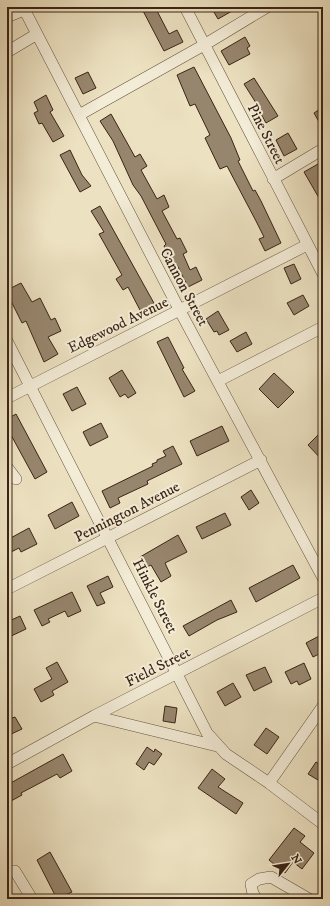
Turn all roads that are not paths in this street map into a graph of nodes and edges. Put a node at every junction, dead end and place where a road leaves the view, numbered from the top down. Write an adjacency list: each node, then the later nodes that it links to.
1 (185, 7): 6 (street, Pine Street)
2 (267, 7): 6 (street)
3 (24, 8): 4 (street); 5 (street, Cannon Street)
4 (7, 17)
5 (37, 34): 7 (street); 8 (street, Cannon Street)
6 (204, 45): 8 (street); 10 (street, Pine Street)
7 (7, 52)
8 (78, 115): 13 (street, Cannon Street)
9 (323, 149): 10 (street)
10 (273, 179): 11 (street, Pine Street)
11 (307, 245): 12 (street, Pine Street); 13 (street, Edgewood Avenue)
12 (323, 274)
13 (180, 311): 16 (street, Cannon Street); 17 (street, Edgewood Avenue)
14 (323, 327): 16 (street)
15 (7, 341): 17 (street, Hinkle Street)
16 (218, 381): 19 (street, Cannon Street)
17 (30, 386): 18 (street, Edgewood Avenue); 22 (street, Hinkle Street)
18 (7, 398)
19 (261, 460): 22 (street, Pennington Avenue); 23 (street, Cannon Street)
20 (7, 467): 21 (street)
21 (16, 479)
22 (109, 538): 24 (street, Pennington Avenue); 26 (street, Hinkle Street)
23 (323, 578)
24 (7, 589)
25 (323, 598): 26 (street, Field Street)
26 (177, 674): 28 (street, Field Street); 29 (street, Hinkle Street)
27 (323, 706): 31 (street)
28 (94, 716): 29 (street); 30 (street, Field Street)
29 (217, 746): 31 (street, Hinkle Street)
30 (8, 762)
31 (269, 783): 32 (street, Hinkle Street)
32 (323, 824)
33 (7, 871): 34 (street)
34 (32, 899)
35 (257, 899): 36 (street)
36 (308, 899)

